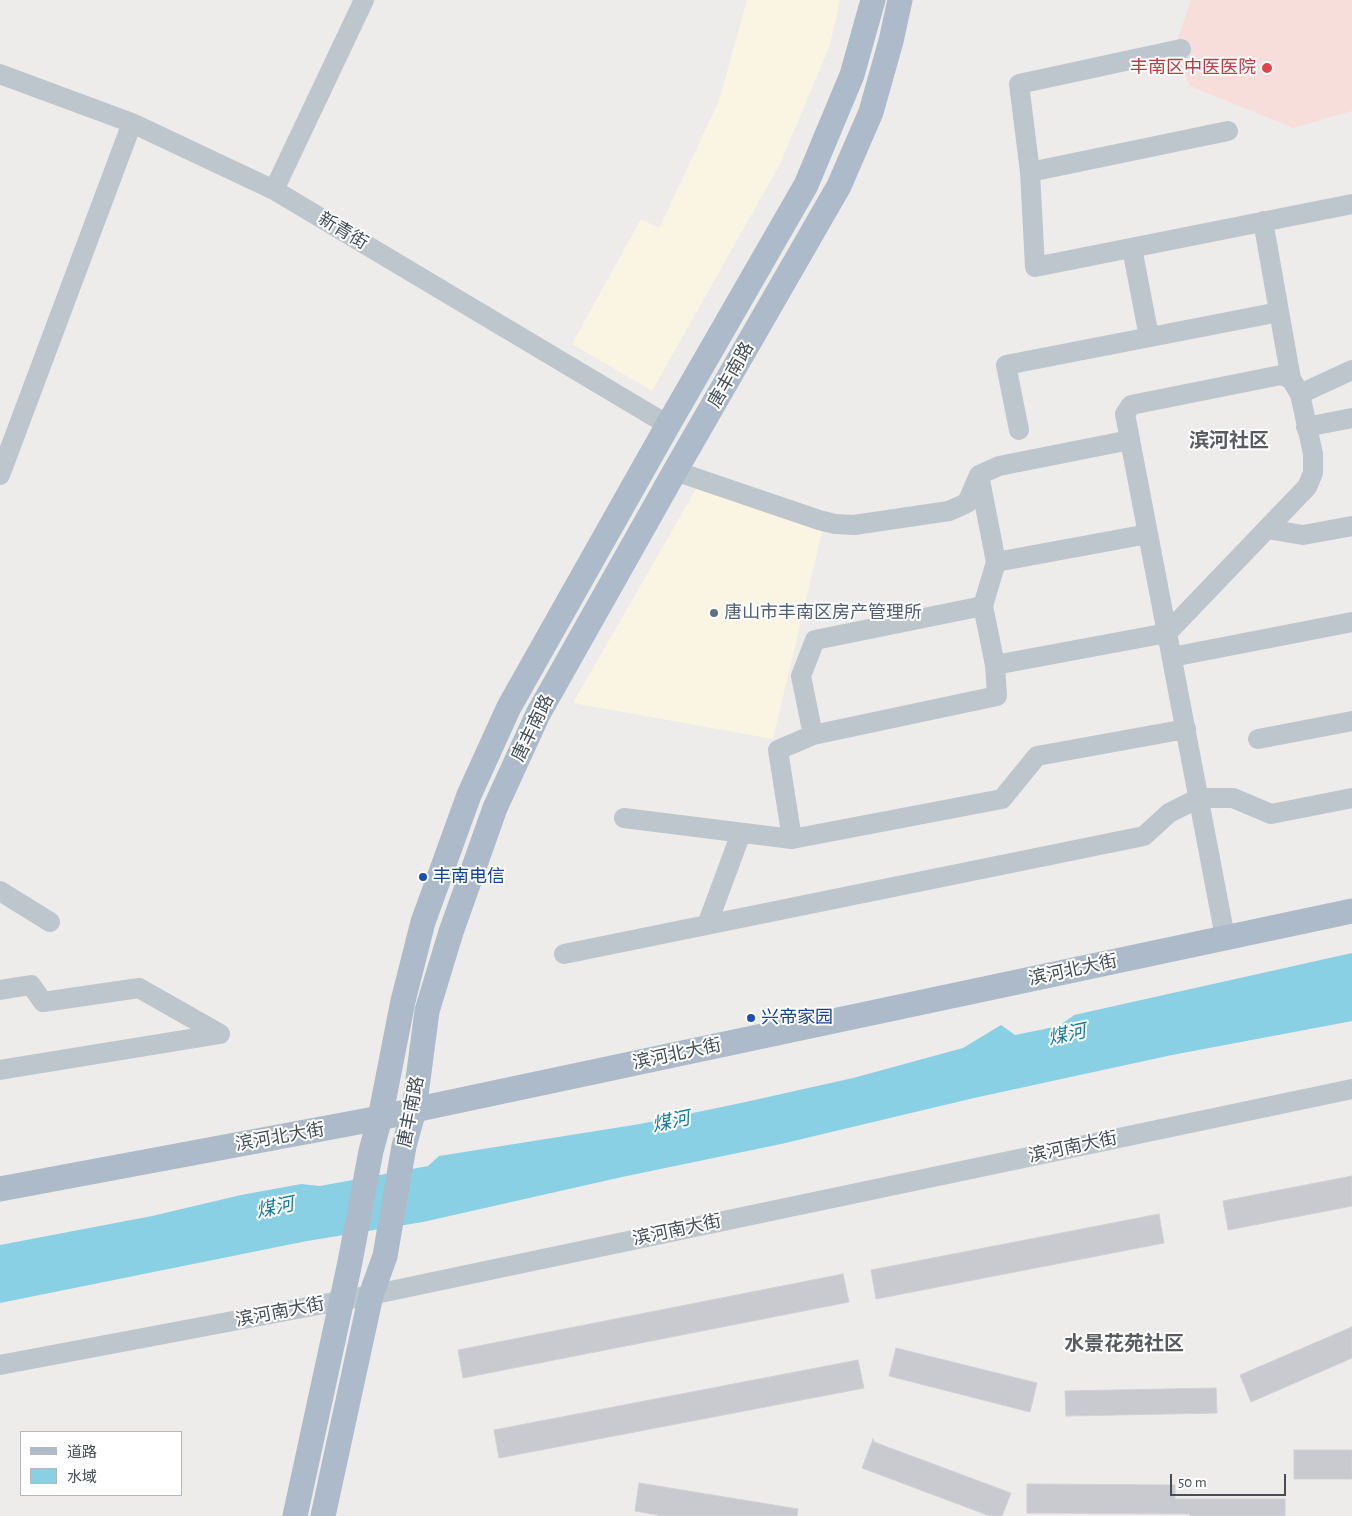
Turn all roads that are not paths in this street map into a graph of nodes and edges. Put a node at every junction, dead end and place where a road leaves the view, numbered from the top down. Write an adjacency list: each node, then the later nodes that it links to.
1 (364, 0): 9 (street)
2 (873, 0): 18 (main road, 唐丰南路)
3 (900, 0): 23 (main road, 唐丰南路)
4 (1181, 50): 8 (street)
5 (0, 74): 6 (street, 新青街)
6 (132, 124): 9 (street, 新青街); 21 (street)
7 (1228, 131): 8 (street)
8 (1030, 172): 12 (street)
9 (274, 190): 18 (street, 新青街)
10 (1352, 204): 11 (street)
11 (1263, 221): 12 (street); 13 (street)
12 (1132, 248): 14 (street)
13 (1279, 312): 14 (street); 16 (street)
14 (1149, 337): 20 (street)
15 (1352, 370): 16 (street)
16 (1295, 386): 19 (street); 22 (street)
17 (1352, 418): 19 (street)
18 (668, 425): 54 (main road, 唐丰南路)
19 (1306, 427): 27 (street)
20 (1018, 430)
21 (7, 432): 24 (street)
22 (1130, 440): 25 (street); 28 (street)
23 (675, 471): 25 (street); 53 (main road, 唐丰南路)
24 (0, 475)
25 (978, 475): 29 (street)
26 (1352, 526): 27 (street)
27 (1267, 529): 32 (street)
28 (1148, 534): 29 (street); 32 (street)
29 (996, 562): 30 (street)
30 (982, 606): 34 (street); 37 (street)
31 (1352, 622): 33 (street)
32 (1167, 632): 33 (street); 34 (street)
33 (1172, 658): 36 (street)
34 (995, 665): 37 (street)
35 (1352, 721): 38 (street)
36 (1186, 729): 39 (street); 43 (street)
37 (813, 734): 43 (street)
38 (1258, 739)
39 (1199, 798): 40 (street); 47 (street); 48 (street)
40 (1352, 798)
41 (624, 818): 42 (street)
42 (741, 833): 43 (street); 47 (street)
43 (792, 839)
44 (0, 891): 46 (street)
45 (1352, 911): 48 (main road, 滨河北大街)
46 (50, 922)
47 (707, 925): 49 (street)
48 (1225, 937): 53 (main road, 滨河北大街)
49 (564, 954)
50 (0, 990): 51 (street)
51 (0, 1070)
52 (1352, 1089): 56 (street, 滨河南大街)
53 (414, 1110): 54 (main road, 滨河北大街); 56 (main road, 唐丰南路)
54 (380, 1118): 55 (main road, 滨河北大街); 57 (main road, 唐丰南路)
55 (0, 1189)
56 (371, 1294): 57 (street, 滨河南大街); 60 (main road, 唐丰南路)
57 (341, 1300): 58 (street, 滨河南大街); 59 (main road, 唐丰南路)
58 (0, 1365)
59 (295, 1516)
60 (323, 1516)

